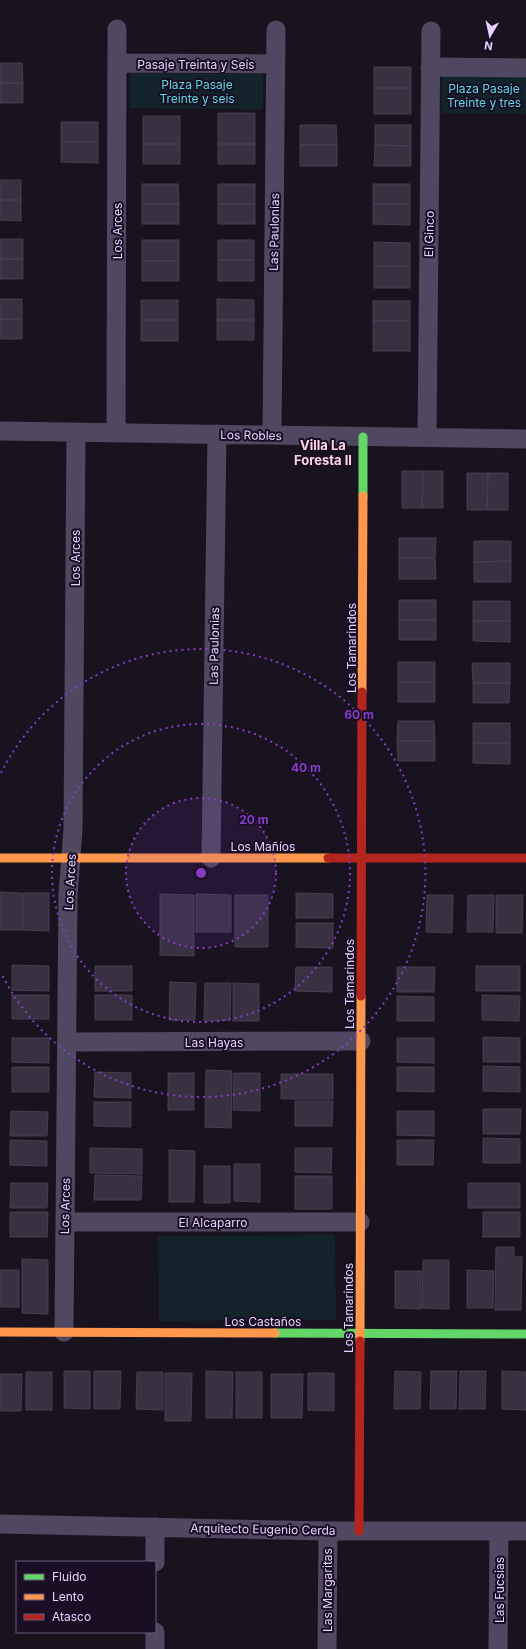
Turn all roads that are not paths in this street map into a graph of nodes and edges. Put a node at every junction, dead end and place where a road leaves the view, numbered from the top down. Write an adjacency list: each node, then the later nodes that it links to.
1 (117, 29): 4 (street, Los Arces)
2 (276, 30): 5 (street, Las Paulonias)
3 (431, 31): 6 (street, El Ginco)
4 (117, 63): 5 (street, Pasaje Treinta y Seis); 10 (street, Los Arces)
5 (276, 64): 12 (street, Las Paulonias)
6 (430, 67): 7 (street); 14 (street, El Ginco)
7 (526, 68)
8 (0, 431): 9 (street, Los Robles)
9 (76, 432): 10 (street, Los Robles); 18 (street, Los Arces)
10 (116, 433): 11 (street, Los Robles)
11 (217, 434): 12 (street, Los Robles); 19 (street, Las Paulonias)
12 (272, 435): 13 (street, Los Robles)
13 (364, 437): 14 (street, Los Robles); 16 (street, Los Tamarindos)
14 (427, 438): 15 (street, Los Robles)
15 (526, 439)
16 (362, 857): 19 (street, Los Mañíos); 20 (street, Los Mañíos); 21 (street, Los Tamarindos)
17 (0, 858): 18 (street, Los Mañíos)
18 (71, 858): 19 (street, Los Mañíos); 22 (street, Los Arces)
19 (212, 858)
20 (526, 858)
21 (361, 1041): 22 (street, Las Hayas); 24 (street, Los Tamarindos)
22 (67, 1042): 23 (street, Los Arces)
23 (65, 1222): 24 (street, El Alcaparro); 26 (street, Los Arces)
24 (360, 1222): 27 (street, Los Tamarindos)
25 (0, 1332): 26 (street, Los Castaños)
26 (64, 1332): 27 (street, Los Castaños)
27 (360, 1334): 28 (street, Los Castaños); 32 (street, Los Tamarindos)
28 (526, 1334)
29 (0, 1524): 30 (street, Arquitecto Eugenio Cerda)
30 (155, 1527): 31 (street, Arquitecto Eugenio Cerda); 35 (street)
31 (328, 1530): 32 (street, Arquitecto Eugenio Cerda); 38 (street, Las Margaritas)
32 (359, 1531): 33 (street, Arquitecto Eugenio Cerda)
33 (499, 1531): 34 (street, Arquitecto Eugenio Cerda); 39 (street, Las Fucsias)
34 (526, 1531)
35 (155, 1561)
36 (155, 1633): 37 (street)
37 (155, 1649)
38 (327, 1649)
39 (498, 1649)

